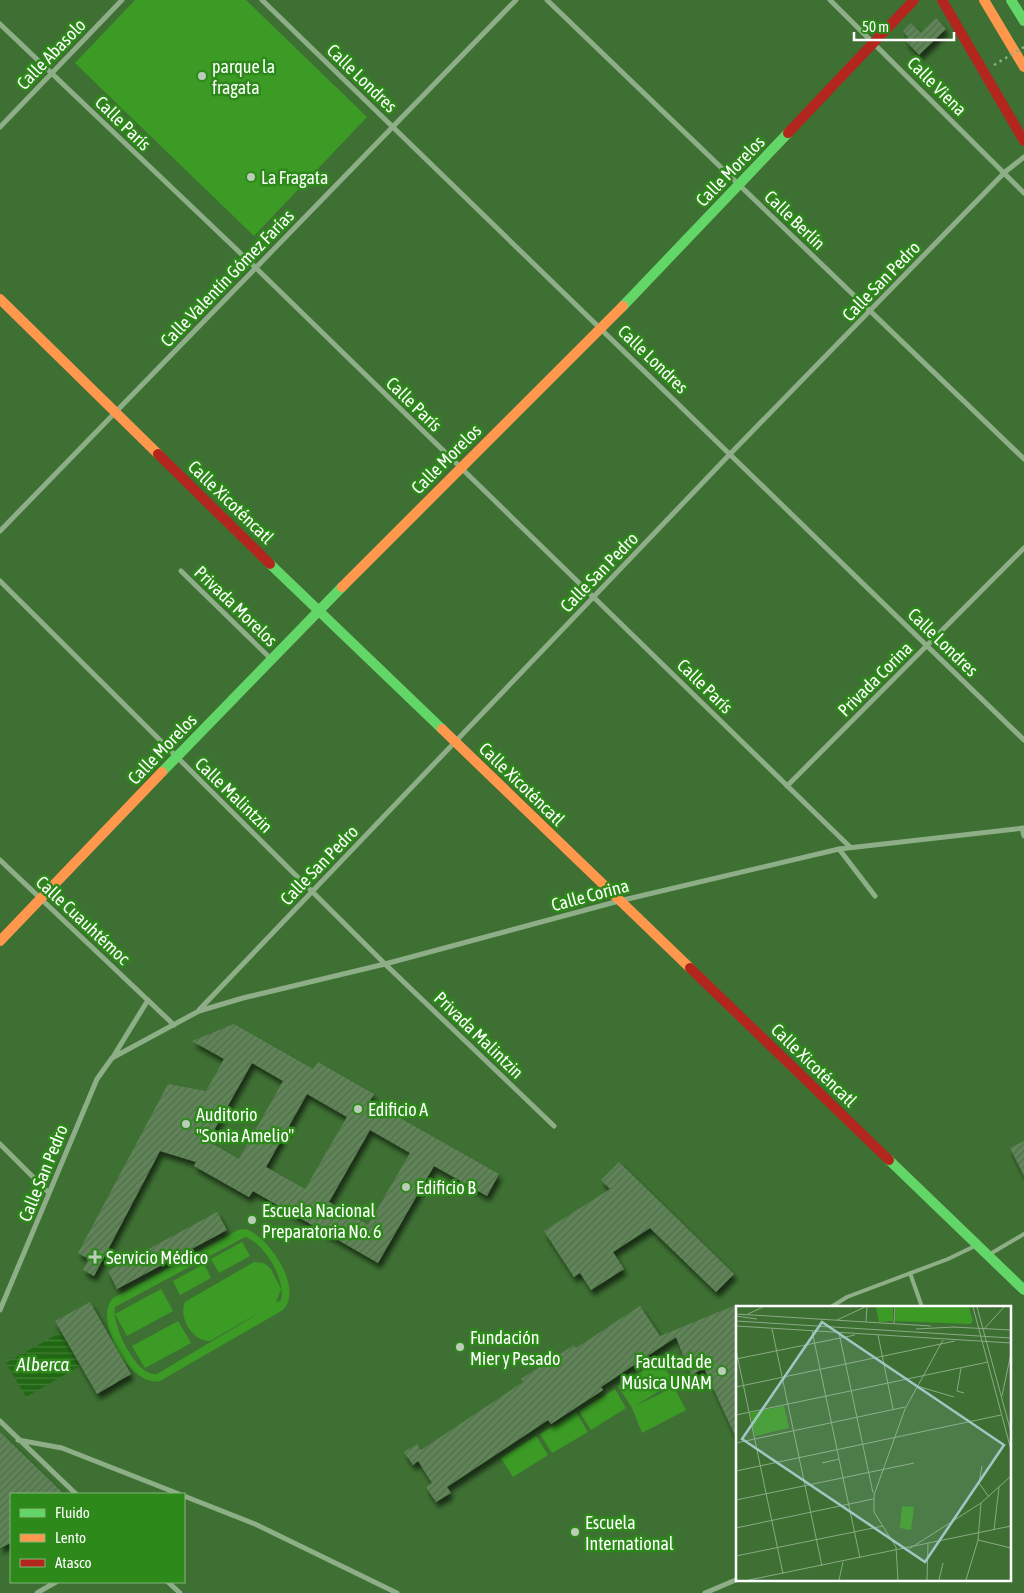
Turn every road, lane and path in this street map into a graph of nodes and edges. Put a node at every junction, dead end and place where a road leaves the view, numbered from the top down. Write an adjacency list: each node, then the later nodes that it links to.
1 (122, 0): 16 (street, Calle Abasolo)
2 (262, 0): 18 (street, Calle Londres)
3 (516, 0): 18 (street, Calle Valentín Gómez Farías)
4 (546, 0): 22 (street, Calle Berlín)
5 (830, 0): 12 (street, Calle Viena)
6 (914, 0): 12 (main road, Calle Morelos)
7 (942, 0): 19 (main road)
8 (984, 0): 15 (main road)
9 (1011, 0): 10 (main road)
10 (1024, 21)
11 (0, 24): 16 (street, Calle París)
12 (874, 42): 21 (street, Calle Viena); 22 (main road, Calle Morelos)
13 (1024, 47): 14 (path, bridge)
14 (994, 65)
15 (1024, 68)
16 (51, 73): 17 (street, Calle Abasolo); 24 (street, Calle París)
17 (0, 127)
18 (393, 127): 24 (street, Calle Valentín Gómez Farías); 27 (street, Calle Londres)
19 (1024, 140)
20 (1024, 157): 21 (street, Calle San Pedro)
21 (1005, 172): 23 (street, Calle Viena); 26 (street, Calle San Pedro)
22 (739, 186): 26 (street, Calle Berlín); 27 (main road, Calle Morelos)
23 (1024, 193)
24 (256, 268): 28 (street, Calle Valentín Gómez Farías); 31 (street, Calle París)
25 (0, 299): 28 (main road, Calle Xicoténcatl)
26 (870, 312): 29 (street, Calle San Pedro); 30 (street, Calle Berlín)
27 (600, 328): 29 (street, Calle Londres); 31 (main road, Calle Morelos)
28 (117, 412): 32 (street, Calle Valentín Gómez Farías); 37 (main road, Calle Xicoténcatl)
29 (731, 453): 36 (street, Calle San Pedro); 38 (street, Calle Londres)
30 (1024, 460)
31 (460, 468): 36 (street, Calle París); 37 (main road, Calle Morelos)
32 (0, 532)
33 (1024, 548): 38 (street, Privada Corina)
34 (181, 571): 39 (street, Privada Morelos)
35 (0, 582): 42 (street, Calle Malintzin)
36 (594, 598): 41 (street, Calle San Pedro); 43 (street, Calle París)
37 (319, 611): 39 (main road, Calle Morelos); 41 (main road, Calle Xicoténcatl)
38 (928, 646): 40 (street, Calle Londres); 43 (street, Privada Corina)
39 (272, 660): 42 (main road, Calle Morelos)
40 (1024, 740)
41 (455, 741): 49 (street, Calle San Pedro); 52 (main road, Calle Xicoténcatl)
42 (176, 758): 49 (street, Calle Malintzin); 51 (main road, Calle Morelos)
43 (787, 786): 47 (street, Calle París)
44 (1023, 828): 45 (street, Calle Corina); 47 (street, Calle Corina)
45 (1024, 836)
46 (839, 848): 47 (street, Calle Corina); 50 (street); 52 (street, Calle Corina)
47 (850, 848)
48 (0, 860): 51 (street, Calle Cuauhtémoc)
49 (313, 891): 54 (street, Calle Malintzin); 56 (street, Calle San Pedro)
50 (875, 896)
51 (40, 899): 53 (main road, Calle Morelos); 55 (street, Calle Cuauhtémoc)
52 (619, 901): 54 (street, Calle Corina); 63 (main road, Calle Xicoténcatl)
53 (0, 941)
54 (385, 964): 56 (street, Calle Corina); 59 (street, Privada Malintzin)
55 (148, 1000): 57 (street, Calle Cuauhtémoc); 58 (street)
56 (199, 1011): 57 (street, Calle Corina)
57 (174, 1025): 58 (street, Calle San Pedro)
58 (112, 1058): 61 (street, Calle San Pedro)
59 (554, 1126)
60 (0, 1144): 61 (street)
61 (50, 1193): 69 (street, Calle San Pedro)
62 (1024, 1234): 64 (lane)
63 (977, 1245): 64 (main road, Calle Xicoténcatl); 65 (lane)
64 (988, 1255): 66 (main road, Calle Xicoténcatl)
65 (910, 1273): 67 (lane); 68 (lane)
66 (1024, 1290)
67 (834, 1306)
68 (922, 1306)
69 (0, 1310)
70 (0, 1421): 71 (street)
71 (18, 1440): 72 (street); 73 (street)
72 (75, 1493)
73 (176, 1493)
74 (185, 1496): 80 (street)
75 (736, 1580): 81 (street)
76 (54, 1583): 78 (street)
77 (169, 1583): 79 (street)
78 (38, 1593)
79 (180, 1593)
80 (397, 1593)
81 (704, 1593)

